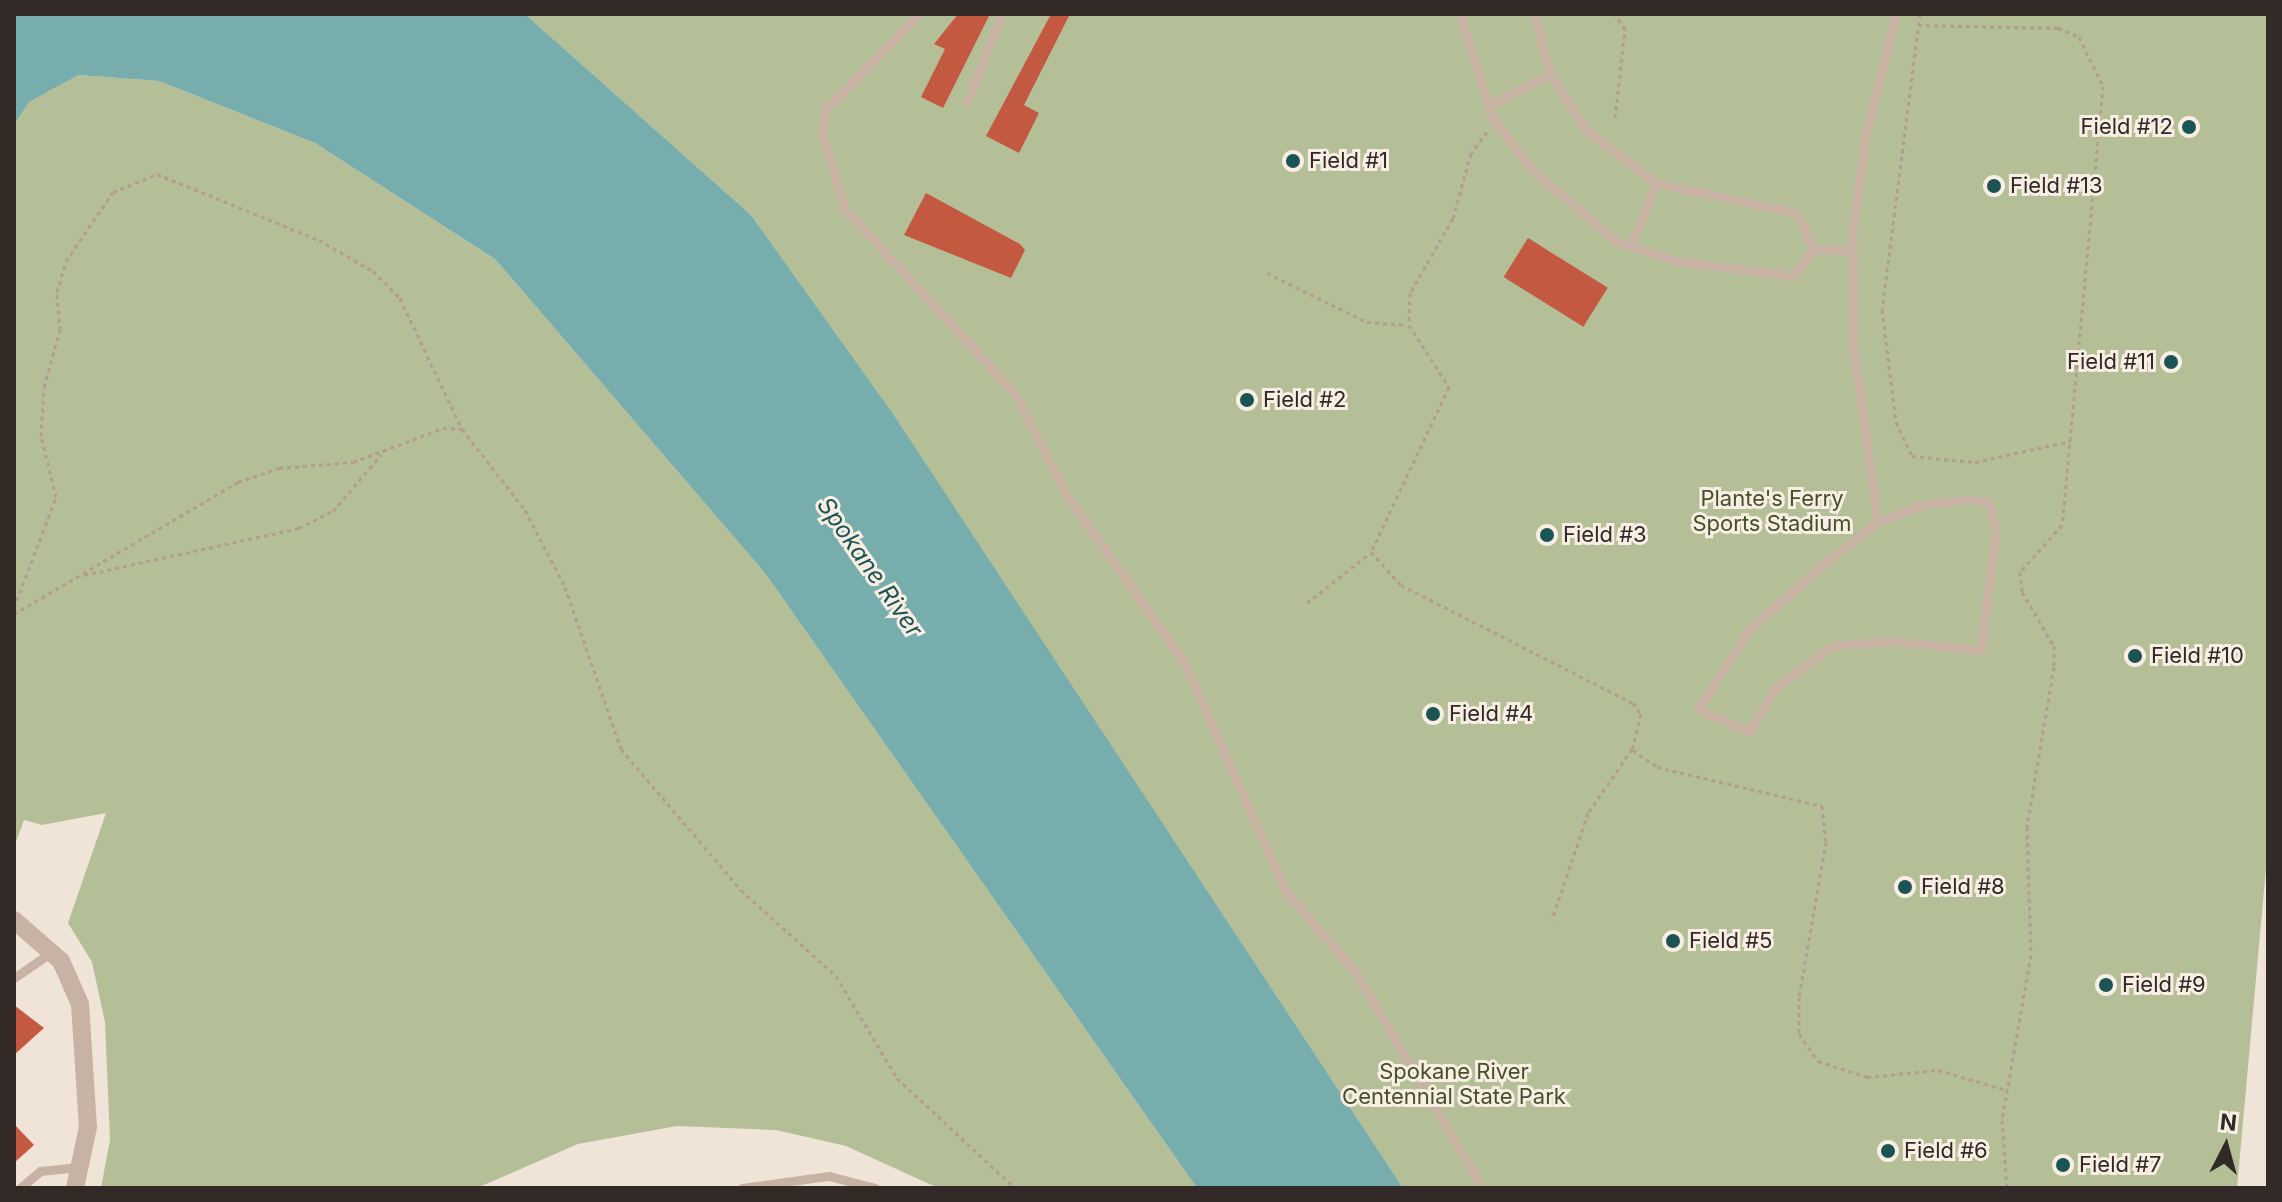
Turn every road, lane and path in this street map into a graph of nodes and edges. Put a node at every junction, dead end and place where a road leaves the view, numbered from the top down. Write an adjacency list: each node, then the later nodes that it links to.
1 (919, 14): 41 (lane)
2 (1002, 14): 10 (lane)
3 (1460, 14): 11 (lane)
4 (1534, 14): 9 (lane)
5 (1615, 14): 12 (path)
6 (1896, 14): 17 (lane)
7 (1920, 14): 8 (path)
8 (1918, 25): 21 (path); 21 (path)
9 (1550, 74): 11 (lane); 14 (lane)
10 (967, 102)
11 (1488, 106): 13 (lane)
12 (1615, 118)
13 (1497, 124): 15 (lane); 19 (path)
14 (1656, 183): 15 (lane); 16 (lane)
15 (1631, 245): 16 (lane)
16 (1814, 249): 17 (lane)
17 (1852, 251): 23 (lane)
18 (1267, 273): 19 (path)
19 (1409, 325): 24 (path)
20 (462, 429): 22 (path); 27 (path); 40 (path)
21 (2071, 441): 34 (path)
22 (382, 453): 25 (path); 25 (path)
23 (1878, 522): 23 (lane)
24 (1371, 552): 26 (path); 29 (path)
25 (80, 576): 28 (path)
26 (1307, 603)
27 (14, 608)
28 (14, 614)
29 (1632, 749): 31 (path); 34 (path)
30 (14, 920): 32 (street)
31 (1552, 920)
32 (53, 951): 33 (lane); 35 (street)
33 (14, 978)
34 (2007, 1090): 42 (path)
35 (80, 1167): 36 (lane); 37 (street)
36 (20, 1188)
37 (75, 1188)
38 (742, 1188): 39 (lane)
39 (875, 1188)
40 (1015, 1188)
41 (1482, 1188)
42 (2007, 1188)

